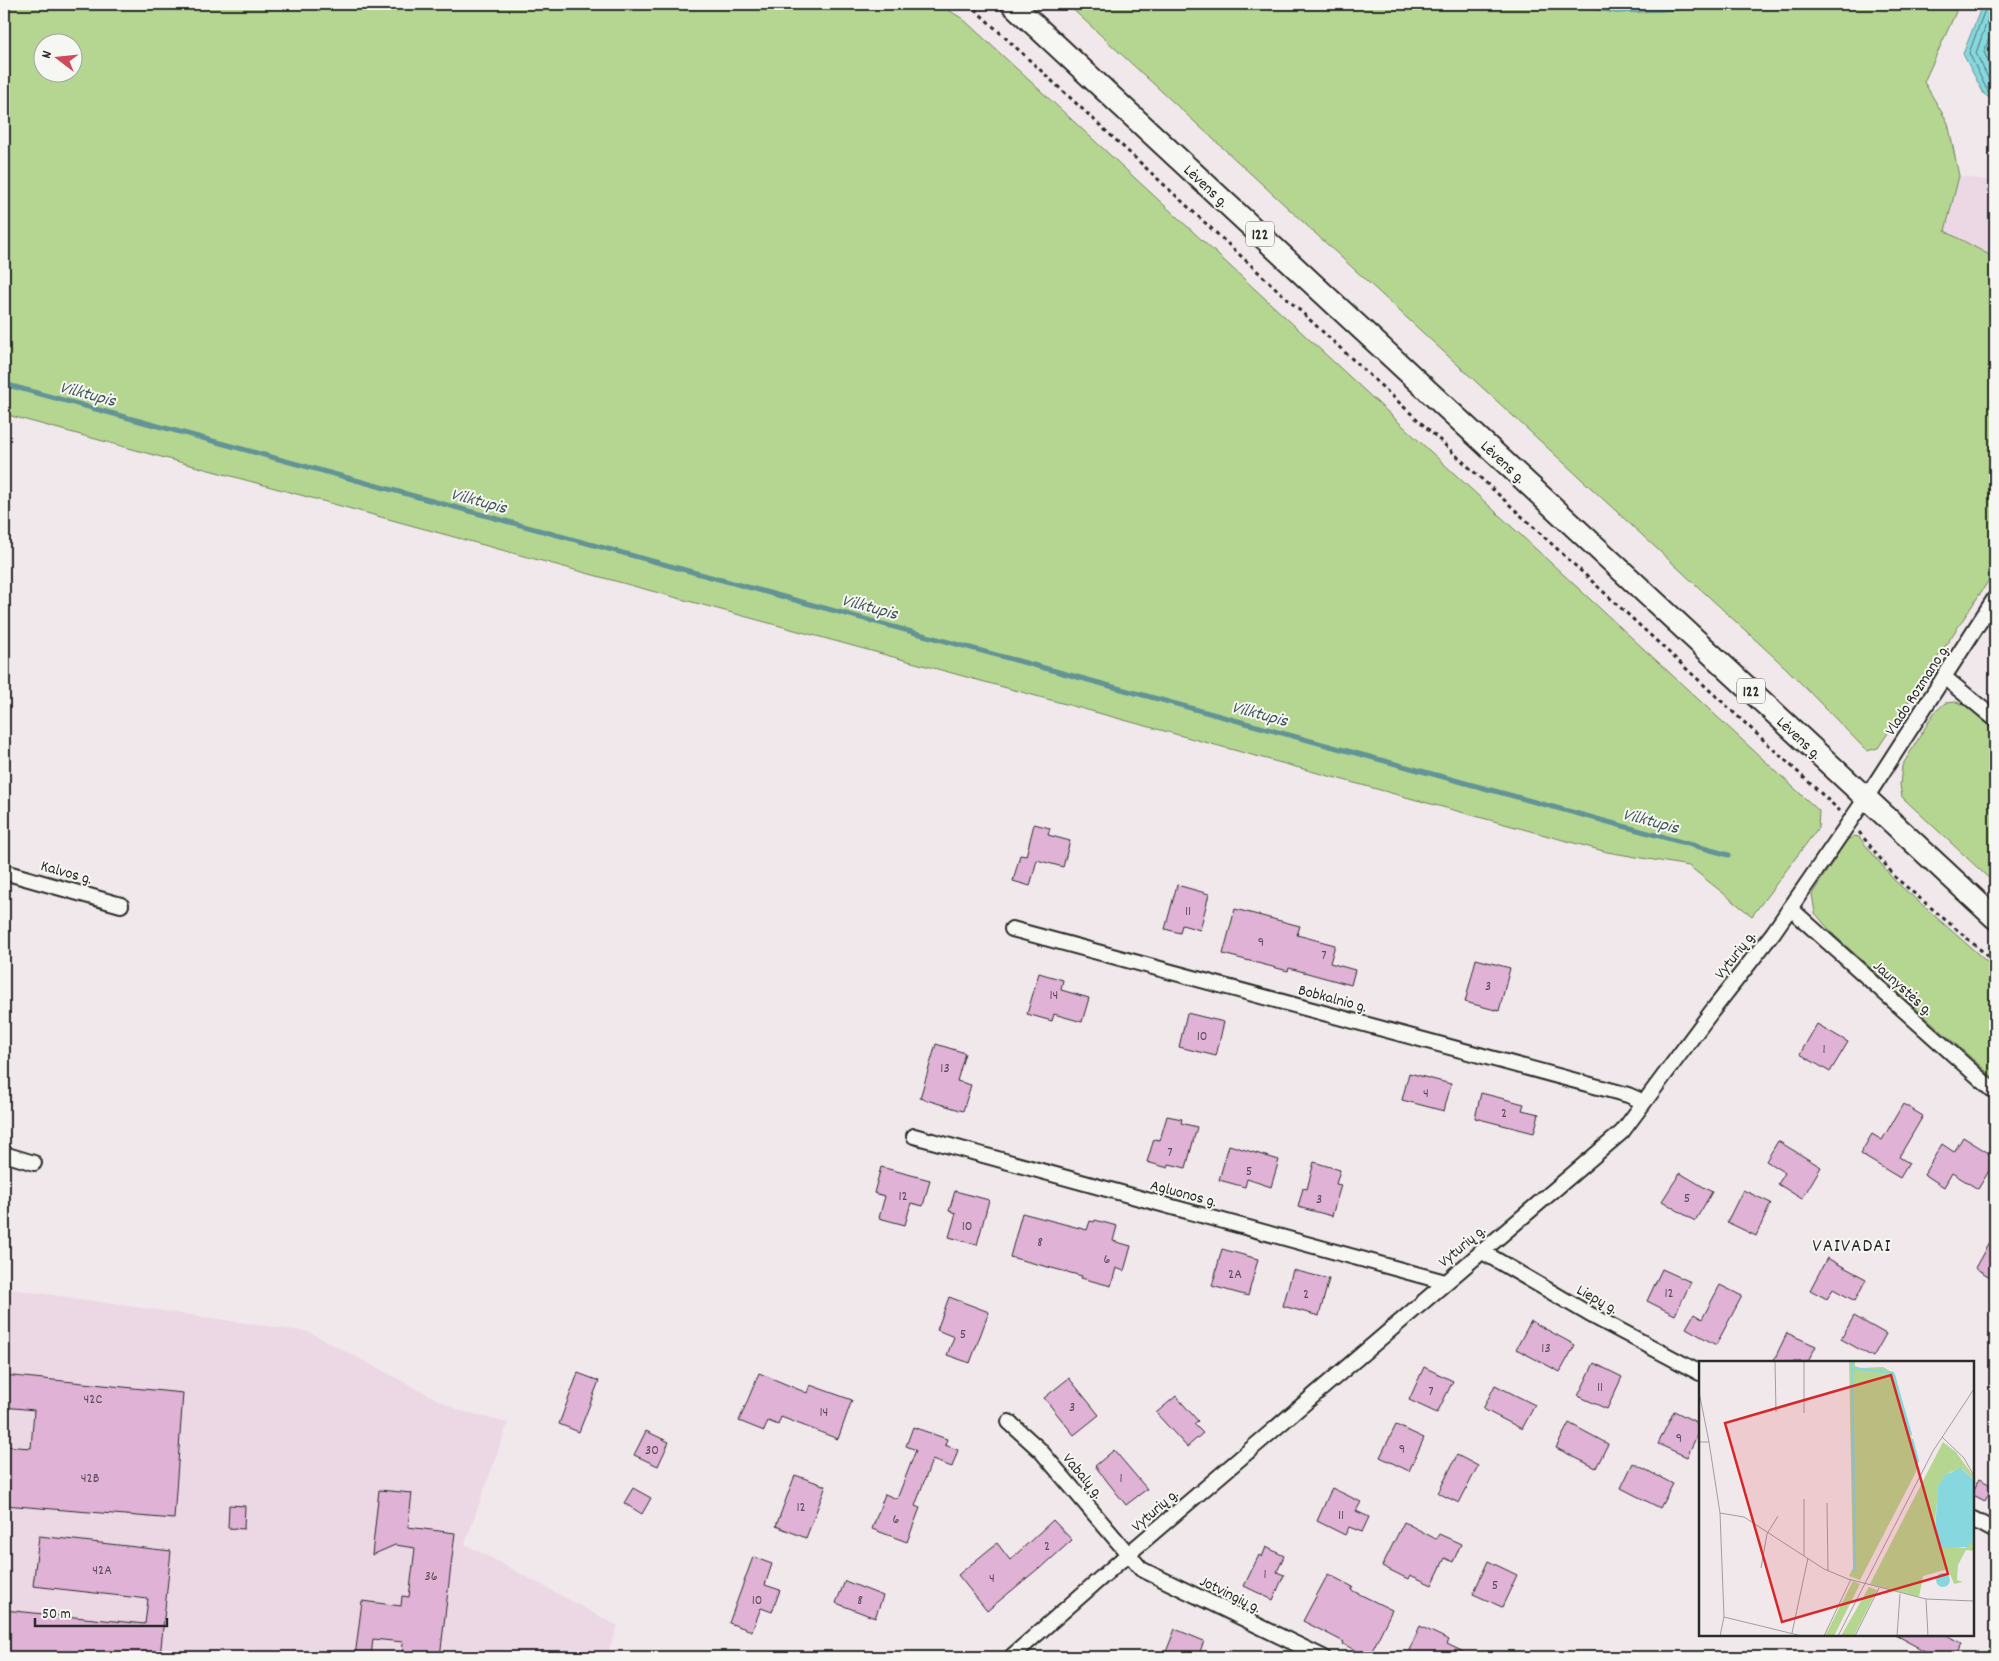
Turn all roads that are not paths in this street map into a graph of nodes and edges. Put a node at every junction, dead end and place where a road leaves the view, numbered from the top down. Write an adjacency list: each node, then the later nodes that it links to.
1 (1012, 4): 5 (main road, Lėvens g. / 122)
2 (1995, 598): 3 (street, Vlado Rozmano g.)
3 (1944, 677): 4 (street); 5 (street, Vlado Rozmano g.)
4 (1995, 719)
5 (1866, 798): 8 (street, Vyturių g.); 9 (main road, Lėvens g. / 122)
6 (4, 872): 7 (street, Kalvos g.)
7 (121, 905)
8 (1790, 908): 11 (street, Jaunystės g.); 12 (street, Vyturių g.)
9 (1995, 918)
10 (1012, 929): 12 (street, Bobkalnio g.)
11 (1995, 1092)
12 (1644, 1102): 16 (street, Vyturių g.)
13 (914, 1136): 17 (street, Agluonos g.)
14 (4, 1154): 15 (street)
15 (34, 1163)
16 (1481, 1251): 17 (street, Vyturių g.); 18 (street, Liepų g.)
17 (1445, 1282): 22 (street, Vyturių g.)
18 (1699, 1372)
19 (1009, 1422): 22 (street, Vabalų g.)
20 (1974, 1520): 21 (street)
21 (1995, 1531)
22 (1127, 1554): 23 (street, Vyturių g.); 24 (street, Jotvingių g.)
23 (1011, 1657)
24 (1323, 1657)

